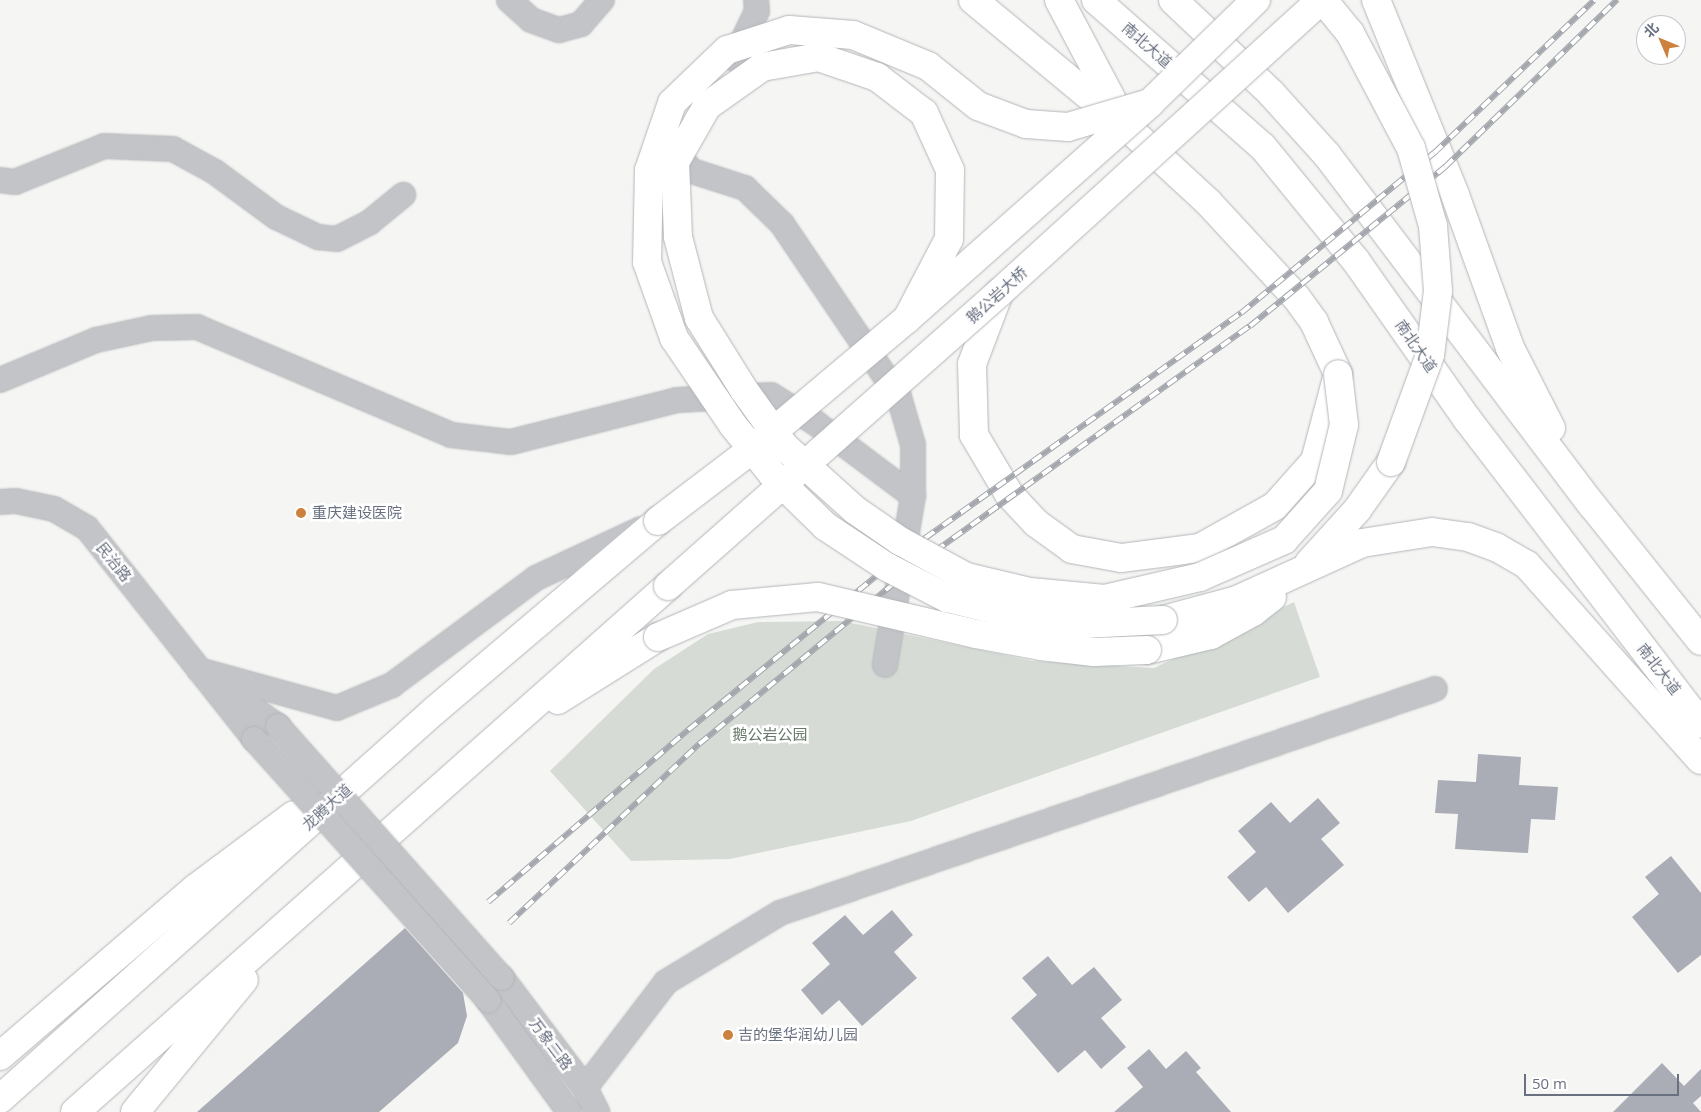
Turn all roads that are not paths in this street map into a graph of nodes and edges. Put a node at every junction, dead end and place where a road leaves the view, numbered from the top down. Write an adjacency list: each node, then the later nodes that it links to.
1 (509, 0): 2 (street)
2 (602, 0)
3 (756, 0): 19 (street)
4 (973, 0): 12 (highway, bridge)
5 (1059, 0): 12 (highway, bridge)
6 (1096, 0): 29 (highway, 南北大道, bridge)
7 (1173, 0): 21 (highway, bridge)
8 (1256, 0): 11 (highway, bridge)
9 (1322, 0): 15 (highway, 鹅公岩大桥, bridge); 23 (highway, bridge)
10 (1376, 0): 21 (highway)
11 (1150, 103): 16 (highway, bridge); 23 (highway, bridge)
12 (1128, 128): 17 (highway)
13 (0, 180): 14 (street)
14 (403, 195)
15 (999, 293): 17 (highway, bridge); 31 (highway, 鹅公岩大桥, bridge)
16 (906, 319): 17 (highway, bridge); 22 (highway, bridge)
17 (1338, 374)
18 (0, 380): 19 (street)
19 (913, 496): 25 (street)
20 (0, 502): 26 (street, 民治路)
21 (1592, 504): 24 (highway)
22 (658, 520): 26 (street); 28 (highway, 龙腾大道)
23 (1300, 573): 31 (highway, bridge); 32 (highway)
24 (1701, 641)
25 (885, 665)
26 (199, 670): 30 (street, 民治路); 35 (street, 万象二路, bridge)
27 (1435, 688): 35 (street)
28 (434, 711): 34 (highway); 36 (highway, 龙腾大道)
29 (1701, 724)
30 (254, 739): 39 (street, 万象二路, bridge)
31 (485, 747): 33 (highway)
32 (1701, 760)
33 (296, 918): 37 (highway); 38 (highway)
34 (0, 1056)
35 (585, 1088): 40 (street, 万象二路)
36 (0, 1099)
37 (74, 1112)
38 (135, 1112)
39 (569, 1112)
40 (597, 1112)

